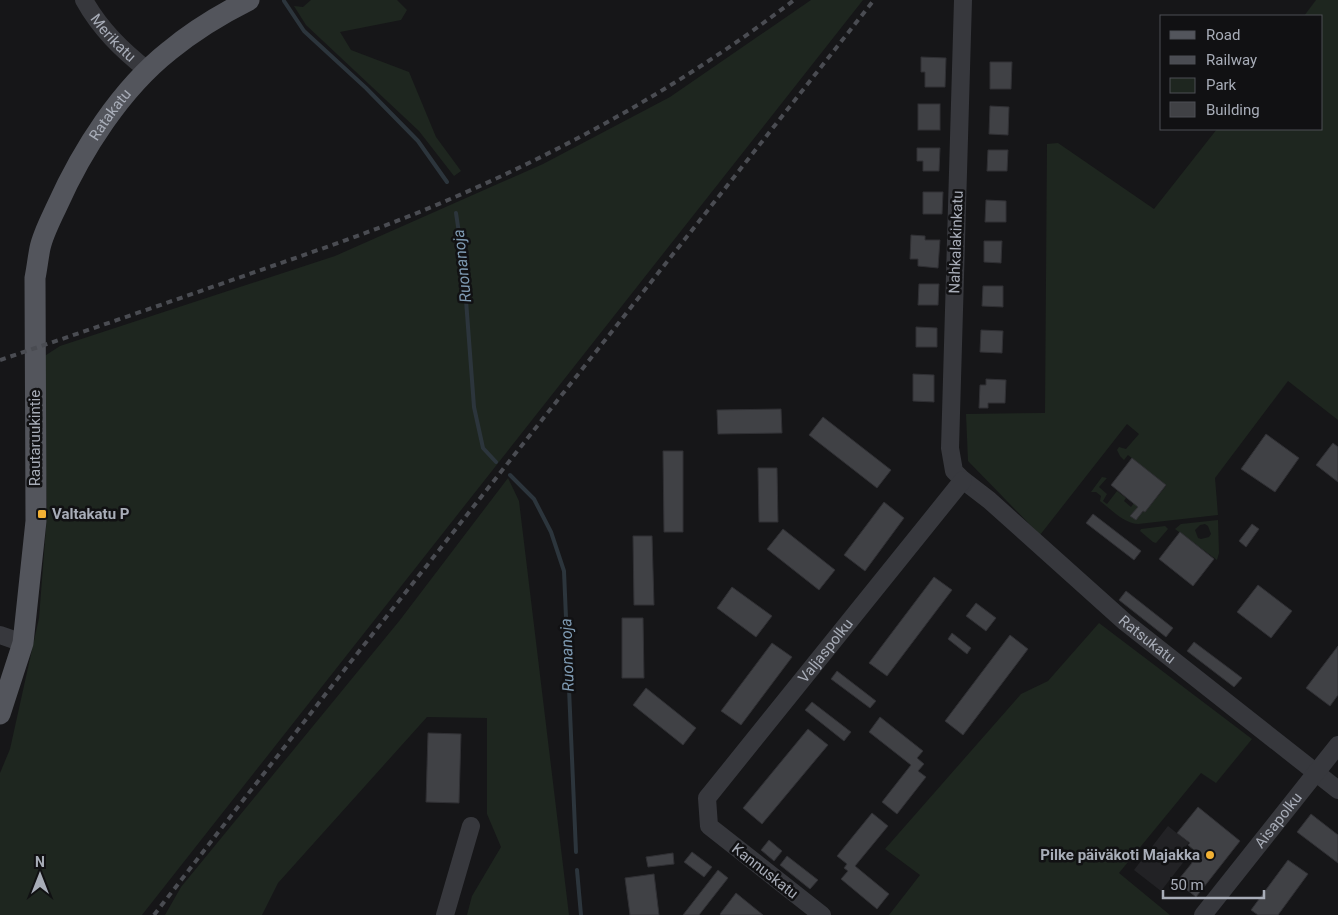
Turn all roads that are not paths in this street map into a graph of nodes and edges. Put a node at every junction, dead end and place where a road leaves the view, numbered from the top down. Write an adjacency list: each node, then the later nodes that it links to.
1 (84, 0): 4 (street, Merikatu)
2 (249, 0): 4 (main road, Ratakatu)
3 (963, 0): 6 (street, Nahkalakinkatu)
4 (147, 70): 5 (main road, Ratakatu)
5 (35, 278): 8 (main road, Rautaruukintie)
6 (963, 480): 11 (street, Ratsukatu); 14 (street, Valjaspolku)
7 (0, 635): 8 (street)
8 (23, 643): 9 (main road, Rautaruukintie)
9 (0, 714)
10 (1338, 745): 11 (street, Aisapolku)
11 (1316, 773): 12 (street, Ratsukatu); 17 (street, Aisapolku)
12 (1338, 790)
13 (472, 826): 15 (street)
14 (709, 826): 16 (street, Kannuskatu)
15 (445, 915)
16 (822, 915)
17 (1203, 915)

